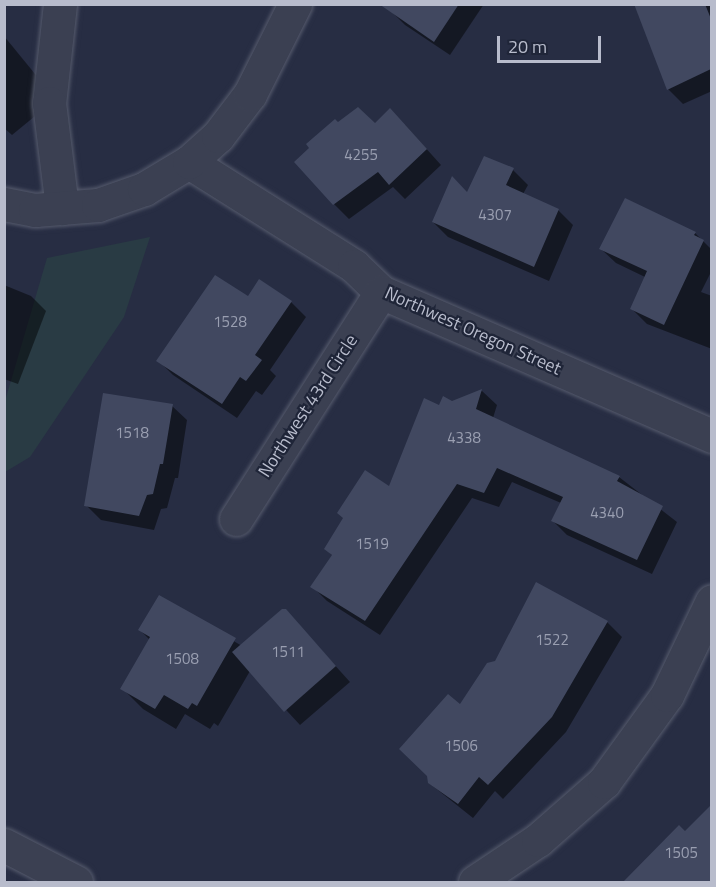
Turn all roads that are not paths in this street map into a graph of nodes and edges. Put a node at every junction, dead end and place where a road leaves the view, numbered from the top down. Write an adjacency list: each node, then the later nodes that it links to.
1 (60, 4): 5 (street)
2 (292, 9): 3 (street)
3 (189, 162): 5 (street); 6 (street, Northwest Oregon Street)
4 (4, 204): 5 (street)
5 (62, 208)
6 (381, 292): 7 (street, Northwest Oregon Street); 8 (street, Northwest 43rd Circle)
7 (711, 436)
8 (236, 519)
9 (711, 601): 12 (street)
10 (4, 845): 11 (street)
11 (76, 882)
12 (475, 882)

